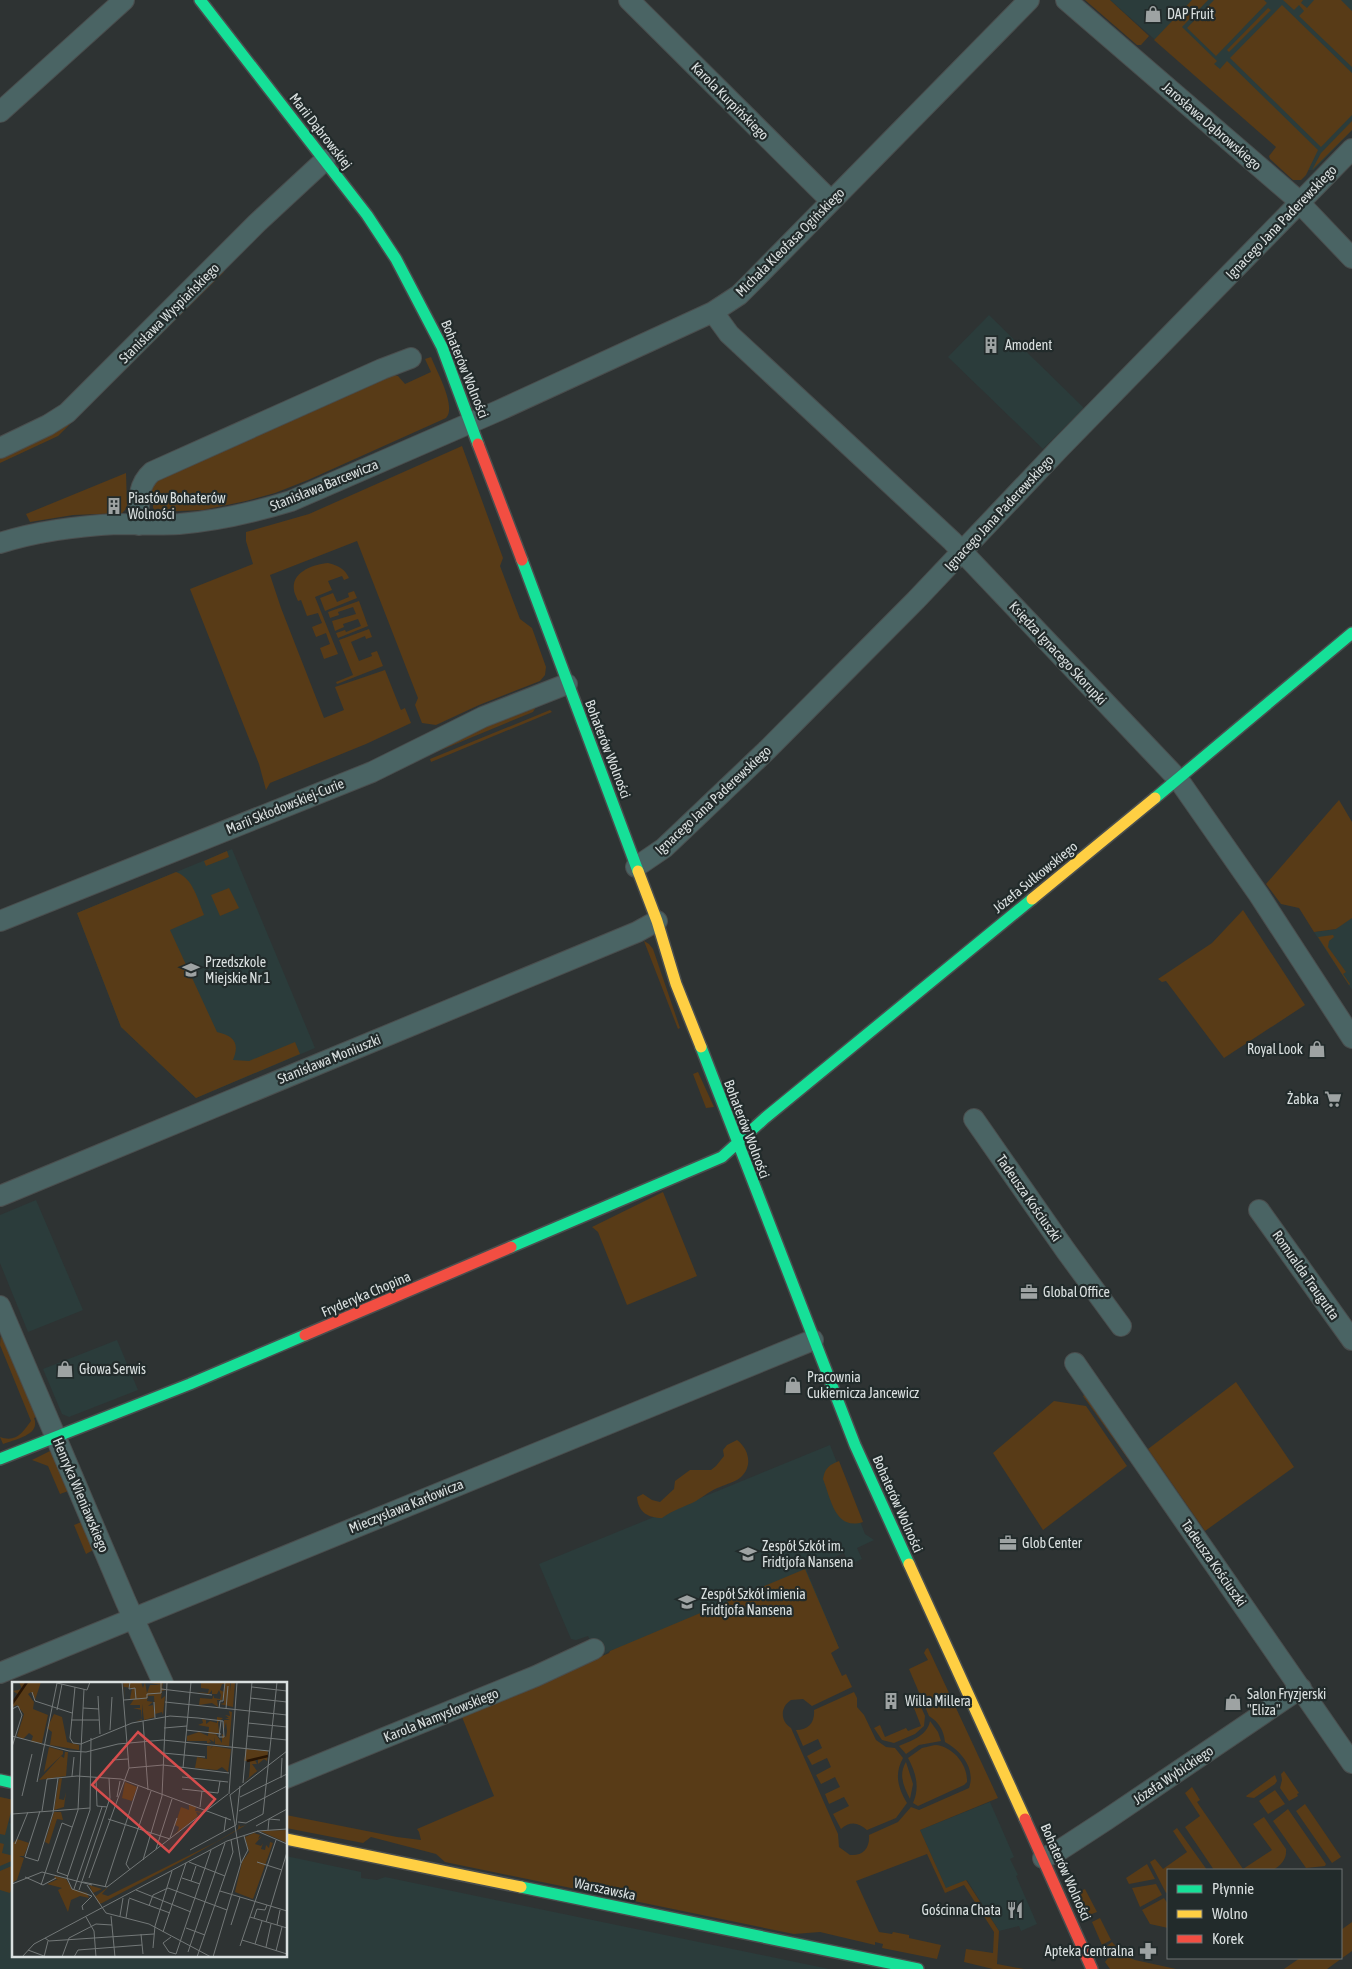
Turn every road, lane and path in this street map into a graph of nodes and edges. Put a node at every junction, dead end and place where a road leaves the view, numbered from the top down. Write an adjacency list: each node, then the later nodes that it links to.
1 (124, 0): 6 (street)
2 (200, 0): 8 (street, Marii Dąbrowskiej)
3 (629, 0): 9 (street, Karola Kurpińskiego)
4 (1029, 0): 9 (street, Michała Kleofasa Ogińskiego)
5 (1066, 0): 10 (street, Jarosława Dąbrowskiego)
6 (0, 112)
7 (1352, 149): 10 (street, Ignacego Jana Paderewskiego)
8 (325, 160): 12 (street, Marii Dąbrowskiej); 16 (street, Stanisława Wyspiańskiego)
9 (831, 201): 13 (street, Michała Kleofasa Ogińskiego)
10 (1299, 202): 11 (street, Jarosława Dąbrowskiego); 19 (street, Ignacego Jana Paderewskiego)
11 (1352, 258)
12 (411, 285): 15 (street, Bohaterów Wolności)
13 (713, 312): 15 (street, Michała Kleofasa Ogińskiego); 19 (street, Księdza Ignacego Skorupki)
14 (410, 358): 17 (street)
15 (471, 422): 17 (street, Stanisława Barcewicza); 21 (street, Bohaterów Wolności)
16 (0, 448)
17 (140, 525): 18 (street, Stanisława Barcewicza)
18 (0, 543)
19 (962, 552): 22 (street, Księdza Ignacego Skorupki); 23 (street, Ignacego Jana Paderewskiego)
20 (1352, 634): 22 (street, Józefa Sułkowskiego)
21 (567, 684): 23 (street, Bohaterów Wolności); 24 (street, Marii Skłodowskiej-Curie)
22 (1178, 779): 26 (street, Księdza Ignacego Skorupki); 28 (street, Józefa Sułkowskiego)
23 (636, 867): 25 (street, Bohaterów Wolności)
24 (0, 921)
25 (657, 921): 28 (street, Bohaterów Wolności); 29 (street, Stanisława Moniuszki)
26 (1352, 1038)
27 (974, 1119): 32 (street, Tadeusza Kościuszki)
28 (737, 1144): 33 (street, Bohaterów Wolności); 36 (street, Fryderyka Chopina)
29 (0, 1196)
30 (1259, 1210): 34 (street, Romualda Traugutta)
31 (0, 1306): 36 (street, Henryka Wieniawskiego)
32 (1121, 1326)
33 (813, 1340): 38 (street, Mieczysława Karłowicza); 46 (street, Bohaterów Wolności)
34 (1352, 1340)
35 (1075, 1363): 42 (street, Tadeusza Kościuszki)
36 (56, 1436): 37 (street, Fryderyka Chopina); 38 (street, Henryka Wieniawskiego)
37 (0, 1459)
38 (134, 1618): 40 (street, Mieczysława Karłowicza); 41 (street, Henryka Wieniawskiego)
39 (594, 1649): 44 (street, Karola Namysłowskiego)
40 (0, 1673)
41 (163, 1682)
42 (1301, 1688): 43 (street, Tadeusza Kościuszki); 46 (street, Józefa Wybickiego)
43 (1352, 1763)
44 (288, 1777)
45 (288, 1839): 47 (street, Warszawska)
46 (1043, 1858): 48 (street, Bohaterów Wolności)
47 (918, 1969)
48 (1092, 1969)

